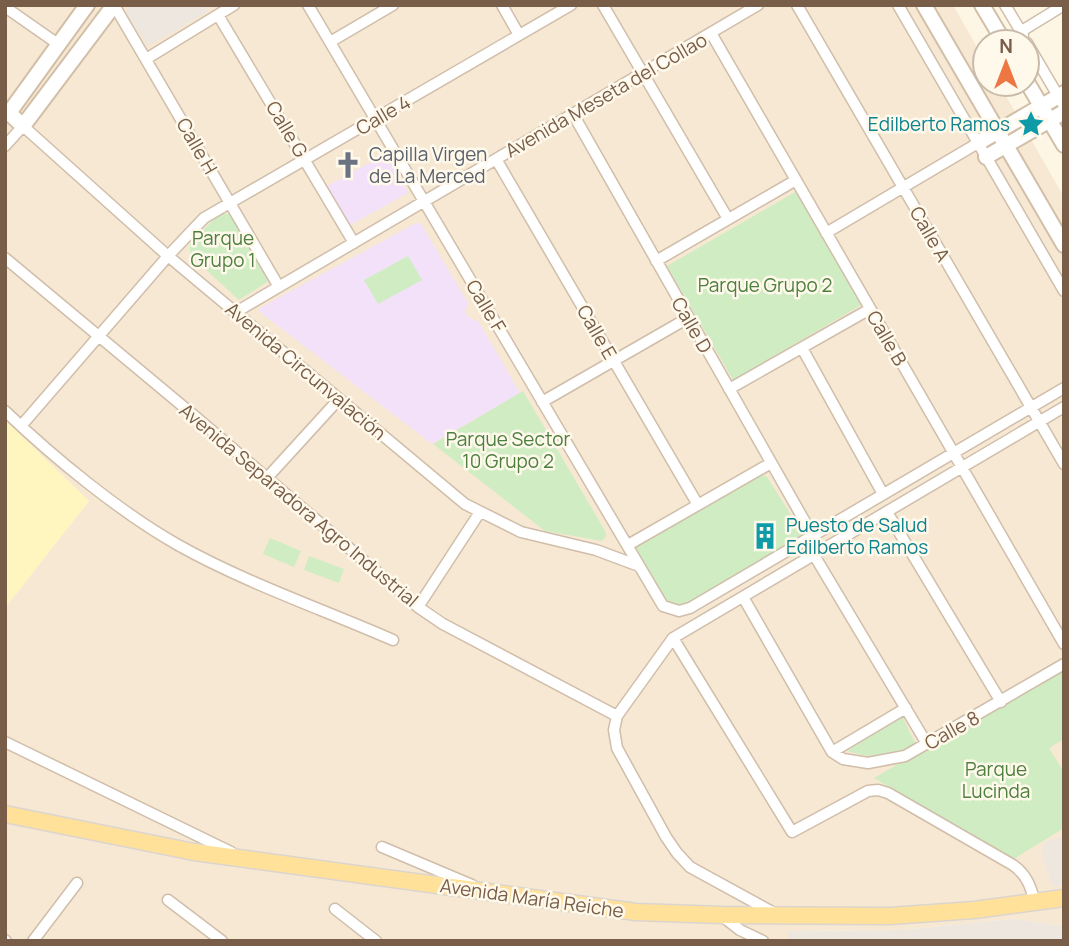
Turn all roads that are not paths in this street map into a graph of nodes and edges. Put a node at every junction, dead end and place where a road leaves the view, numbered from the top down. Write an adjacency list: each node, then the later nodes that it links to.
1 (87, 5): 24 (street)
2 (114, 5): 25 (street, Calle H); 36 (street)
3 (234, 5): 17 (street)
4 (308, 5): 23 (street, Calle F)
5 (393, 5): 23 (street)
6 (502, 5): 22 (street)
7 (571, 5): 22 (street, Calle 4)
8 (603, 5): 27 (street)
9 (758, 5): 21 (street, Avenida Meseta del Collao)
10 (797, 5): 46 (street, Calle A)
11 (898, 5): 38 (street)
12 (924, 5): 37 (street)
13 (982, 5): 18 (street)
14 (1004, 5): 19 (street)
15 (1064, 5): 20 (street)
16 (5, 7): 24 (street)
17 (218, 15): 25 (street); 43 (street, Calle G)
18 (996, 28)
19 (1018, 28)
20 (1027, 28)
21 (711, 33): 27 (street, Avenida Meseta del Collao); 45 (street, Calle B)
22 (519, 35): 34 (street, Calle 4)
23 (330, 42): 34 (street, Calle F)
24 (58, 44): 31 (street)
25 (146, 59): 47 (street, Calle H)
26 (1041, 64): 29 (street)
27 (643, 73): 33 (street, Avenida Meseta del Collao); 49 (street)
28 (1036, 98): 30 (street)
29 (1062, 98): 30 (street)
30 (1041, 106): 35 (street); 37 (street)
31 (7, 111): 36 (street, Avenida Circunvalación)
32 (1064, 113): 35 (street)
33 (573, 114): 44 (street, Avenida Meseta del Collao); 55 (street, Calle D)
34 (376, 119): 43 (street, Calle 4); 48 (street, Calle F)
35 (1050, 121): 39 (street); 41 (street)
36 (23, 126): 40 (street); 53 (street, Avenida Circunvalación)
37 (997, 131): 38 (street); 41 (street)
38 (978, 143): 42 (street); 46 (street)
39 (1064, 145)
40 (5, 146)
41 (1006, 146): 42 (street); 52 (street)
42 (986, 157): 57 (street)
43 (305, 159): 47 (street, Calle 4); 51 (street, Calle G)
44 (496, 159): 48 (street, Avenida Meseta del Collao); 63 (street, Calle E)
45 (796, 180): 49 (street); 50 (street, Calle B)
46 (903, 187): 50 (street); 69 (street, Calle A)
47 (229, 202): 53 (street, Calle 4); 56 (street, Calle H)
48 (424, 202): 51 (street, Avenida Meseta del Collao); 67 (street, Calle F)
49 (728, 219): 55 (street)
50 (826, 233): 58 (street, Calle B)
51 (354, 243): 56 (street, Avenida Meseta del Collao)
52 (1064, 245)
53 (167, 256): 59 (street, Avenida Circunvalación); 61 (street, Calle 4)
54 (5, 258): 61 (street, Avenida Separadora Agro Industrial)
55 (656, 261): 60 (street, Calle D)
56 (279, 287): 59 (street, Avenida Meseta del Collao)
57 (1064, 291)
58 (870, 309): 62 (street); 73 (street, Calle B)
59 (236, 312): 66 (street, Avenida Circunvalación)
60 (688, 318): 63 (street); 65 (street, Calle D)
61 (98, 337): 72 (street, Calle 4); 77 (street, Avenida Separadora Agro Industrial)
62 (802, 348): 65 (street); 78 (street)
63 (614, 361): 67 (street); 79 (street, Calle E)
64 (1064, 388): 69 (street)
65 (729, 390): 74 (street, Calle D)
66 (339, 398): 77 (street); 80 (street, Avenida Circunvalación)
67 (542, 402): 83 (street, Calle F)
68 (1064, 407): 71 (street)
69 (1031, 408): 71 (street, Calle A); 73 (street)
70 (5, 411): 72 (street)
71 (1039, 422): 75 (street, Calle A); 76 (street)
72 (21, 426): 89 (street)
73 (953, 453): 76 (street, Calle B); 78 (street)
74 (771, 463): 79 (street); 82 (street, Calle D)
75 (1064, 464)
76 (962, 468): 81 (street); 90 (street, Calle B)
77 (266, 479): 87 (street, Avenida Separadora Agro Industrial)
78 (883, 494): 82 (street)
79 (698, 505): 83 (street)
80 (480, 512): 85 (street, Avenida Circunvalación); 87 (street)
81 (887, 512): 84 (street); 92 (street)
82 (813, 536): 85 (street, Calle F)
83 (628, 545): 85 (street, Calle F)
84 (814, 555): 86 (street); 93 (street)
85 (640, 566)
86 (743, 597): 88 (street); 97 (street)
87 (418, 607): 94 (street, Avenida Separadora Agro Industrial)
88 (673, 638): 94 (street); 105 (street)
89 (393, 640)
90 (1064, 644)
91 (1064, 664): 92 (street, Calle 8)
92 (1001, 702): 96 (street, Calle 8)
93 (906, 708): 96 (street); 97 (street)
94 (617, 716): 108 (street)
95 (5, 742): 100 (street)
96 (927, 744): 97 (street, Calle 8)
97 (832, 752)
98 (5, 814): 100 (main road, Avenida María Reiche)
99 (382, 847): 102 (street)
100 (245, 859): 102 (main road, Avenida María Reiche)
101 (77, 883): 109 (street)
102 (489, 892): 107 (main road, Avenida María Reiche)
103 (1064, 898): 105 (main road, Avenida María Reiche)
104 (169, 900): 110 (street)
105 (1035, 903): 108 (main road, Avenida María Reiche)
106 (335, 909): 111 (street)
107 (722, 915): 108 (main road, Avenida María Reiche); 112 (street)
108 (778, 915)
109 (33, 941)
110 (222, 941)
111 (376, 941)
112 (763, 941)

